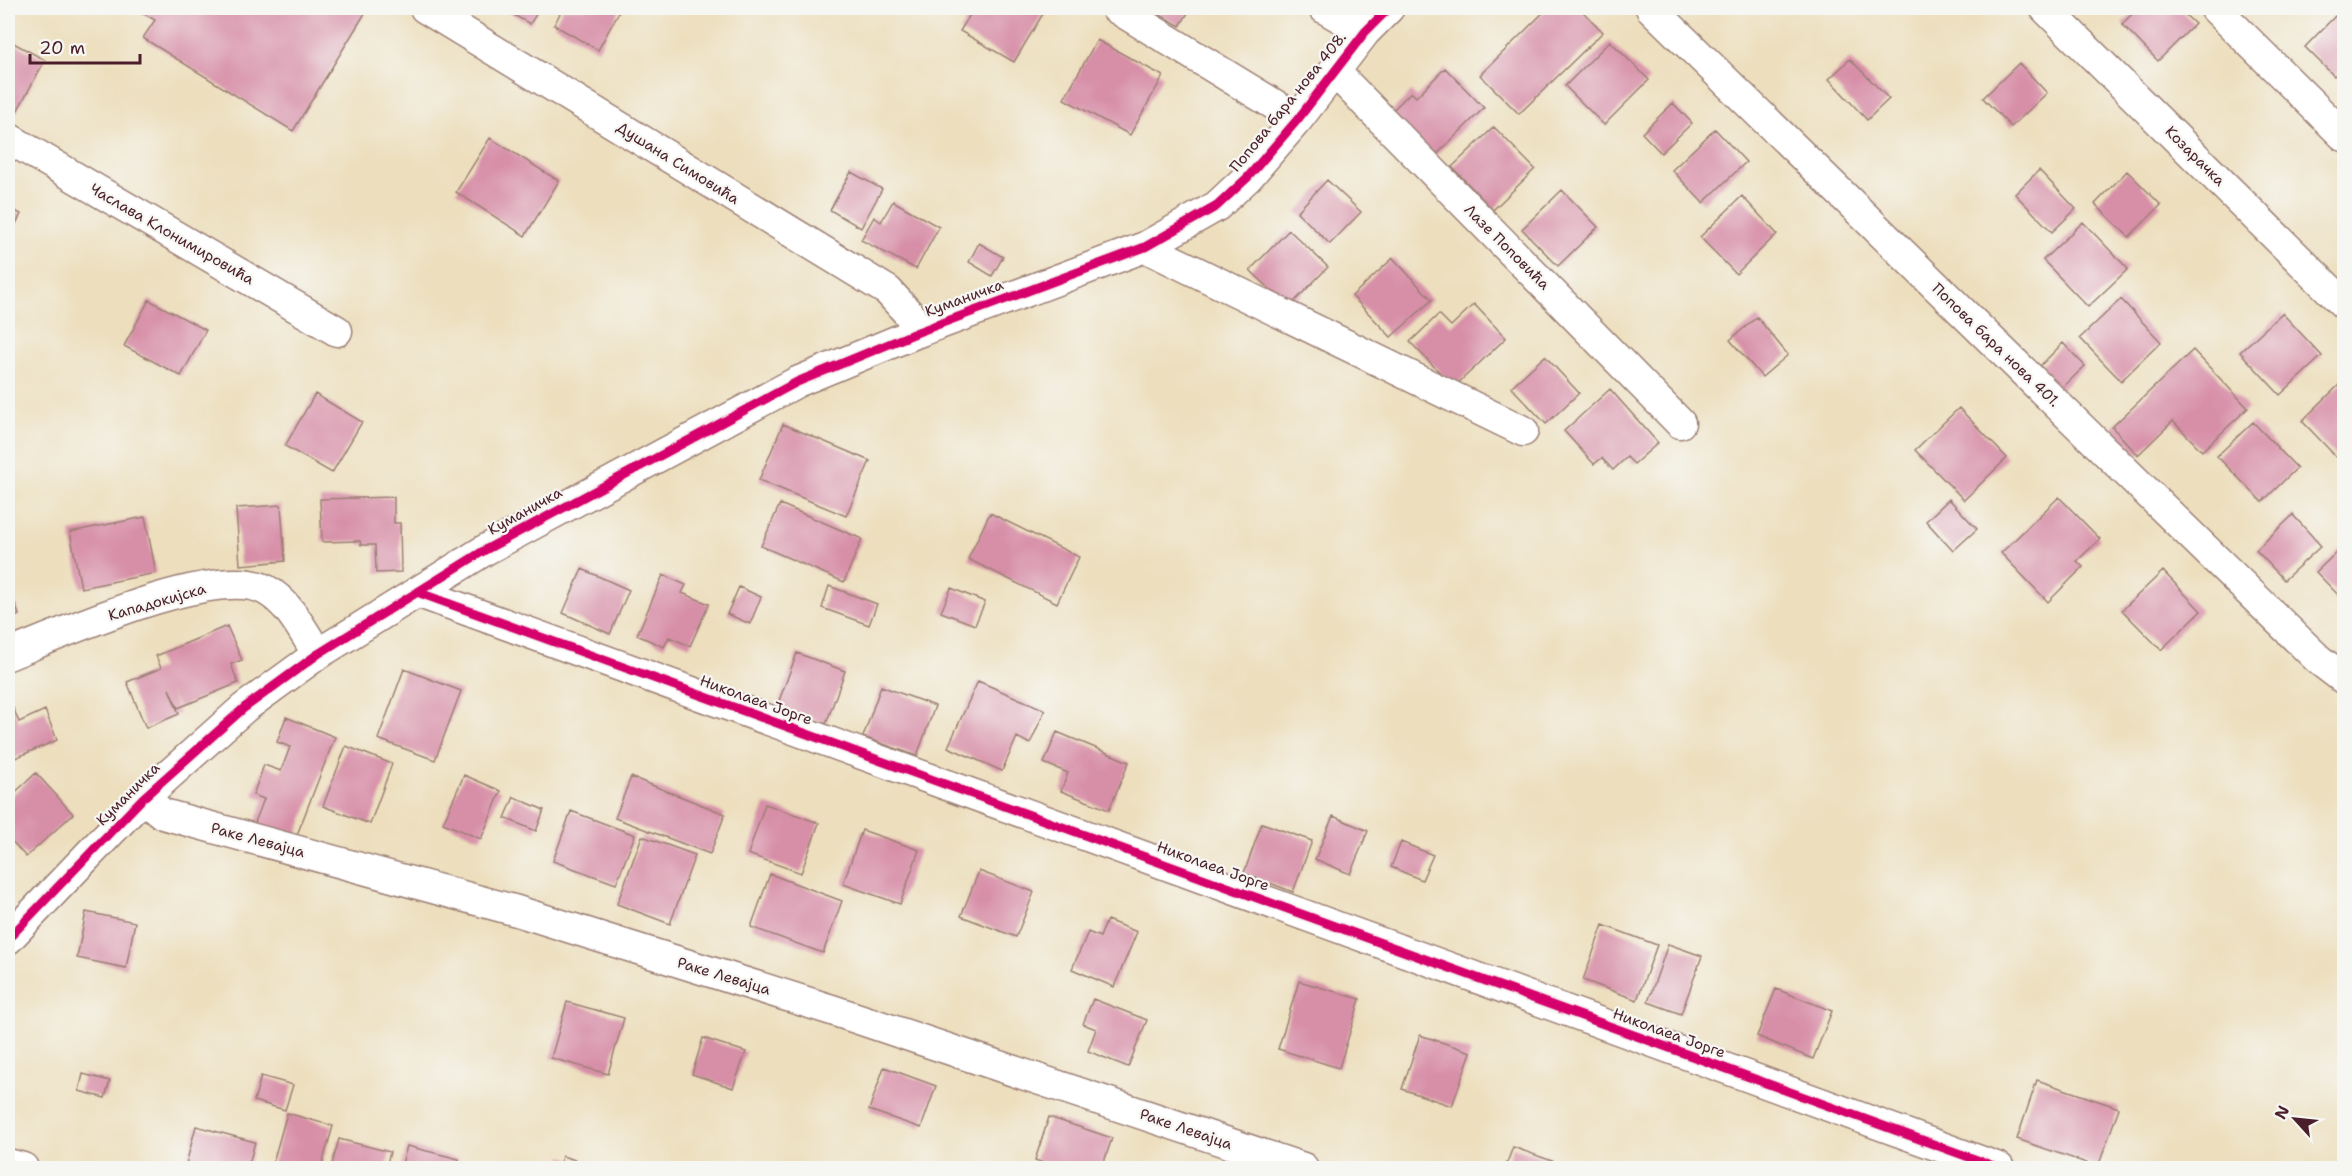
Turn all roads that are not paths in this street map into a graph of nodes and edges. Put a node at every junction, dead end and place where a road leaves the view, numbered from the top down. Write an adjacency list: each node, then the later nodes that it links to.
1 (425, 8): 16 (street, Душана Симовића)
2 (1116, 8): 10 (street)
3 (1324, 8): 8 (street)
4 (1389, 8): 8 (street, Попова бара нова 408.)
5 (1651, 8): 22 (street, Попова бара нова 401.)
6 (2044, 8): 14 (street, Козарачка)
7 (2215, 8): 11 (street)
8 (1365, 32): 9 (street, Попова бара нова 408.)
9 (1334, 71): 10 (street, Попова бара нова 408.); 17 (street, Лазе Поповића)
10 (1298, 119): 13 (street, Попова бара нова 408.)
11 (2344, 136)
12 (8, 138): 15 (street, Часлава Клонимировића)
13 (1145, 247): 16 (street, Куманичка); 18 (street)
14 (2344, 304)
15 (337, 331)
16 (918, 332): 19 (street, Куманичка)
17 (1680, 423)
18 (1523, 430)
19 (417, 592): 20 (street, Куманичка); 28 (street, Николаеа Јорге)
20 (318, 654): 21 (street, Кападокијска); 23 (street, Куманичка)
21 (8, 655)
22 (2344, 679)
23 (143, 798): 24 (street, Куманичка); 27 (street, Раке Левајца)
24 (8, 939)
25 (8, 1164): 26 (street)
26 (23, 1168)
27 (1303, 1168)
28 (1999, 1168)

